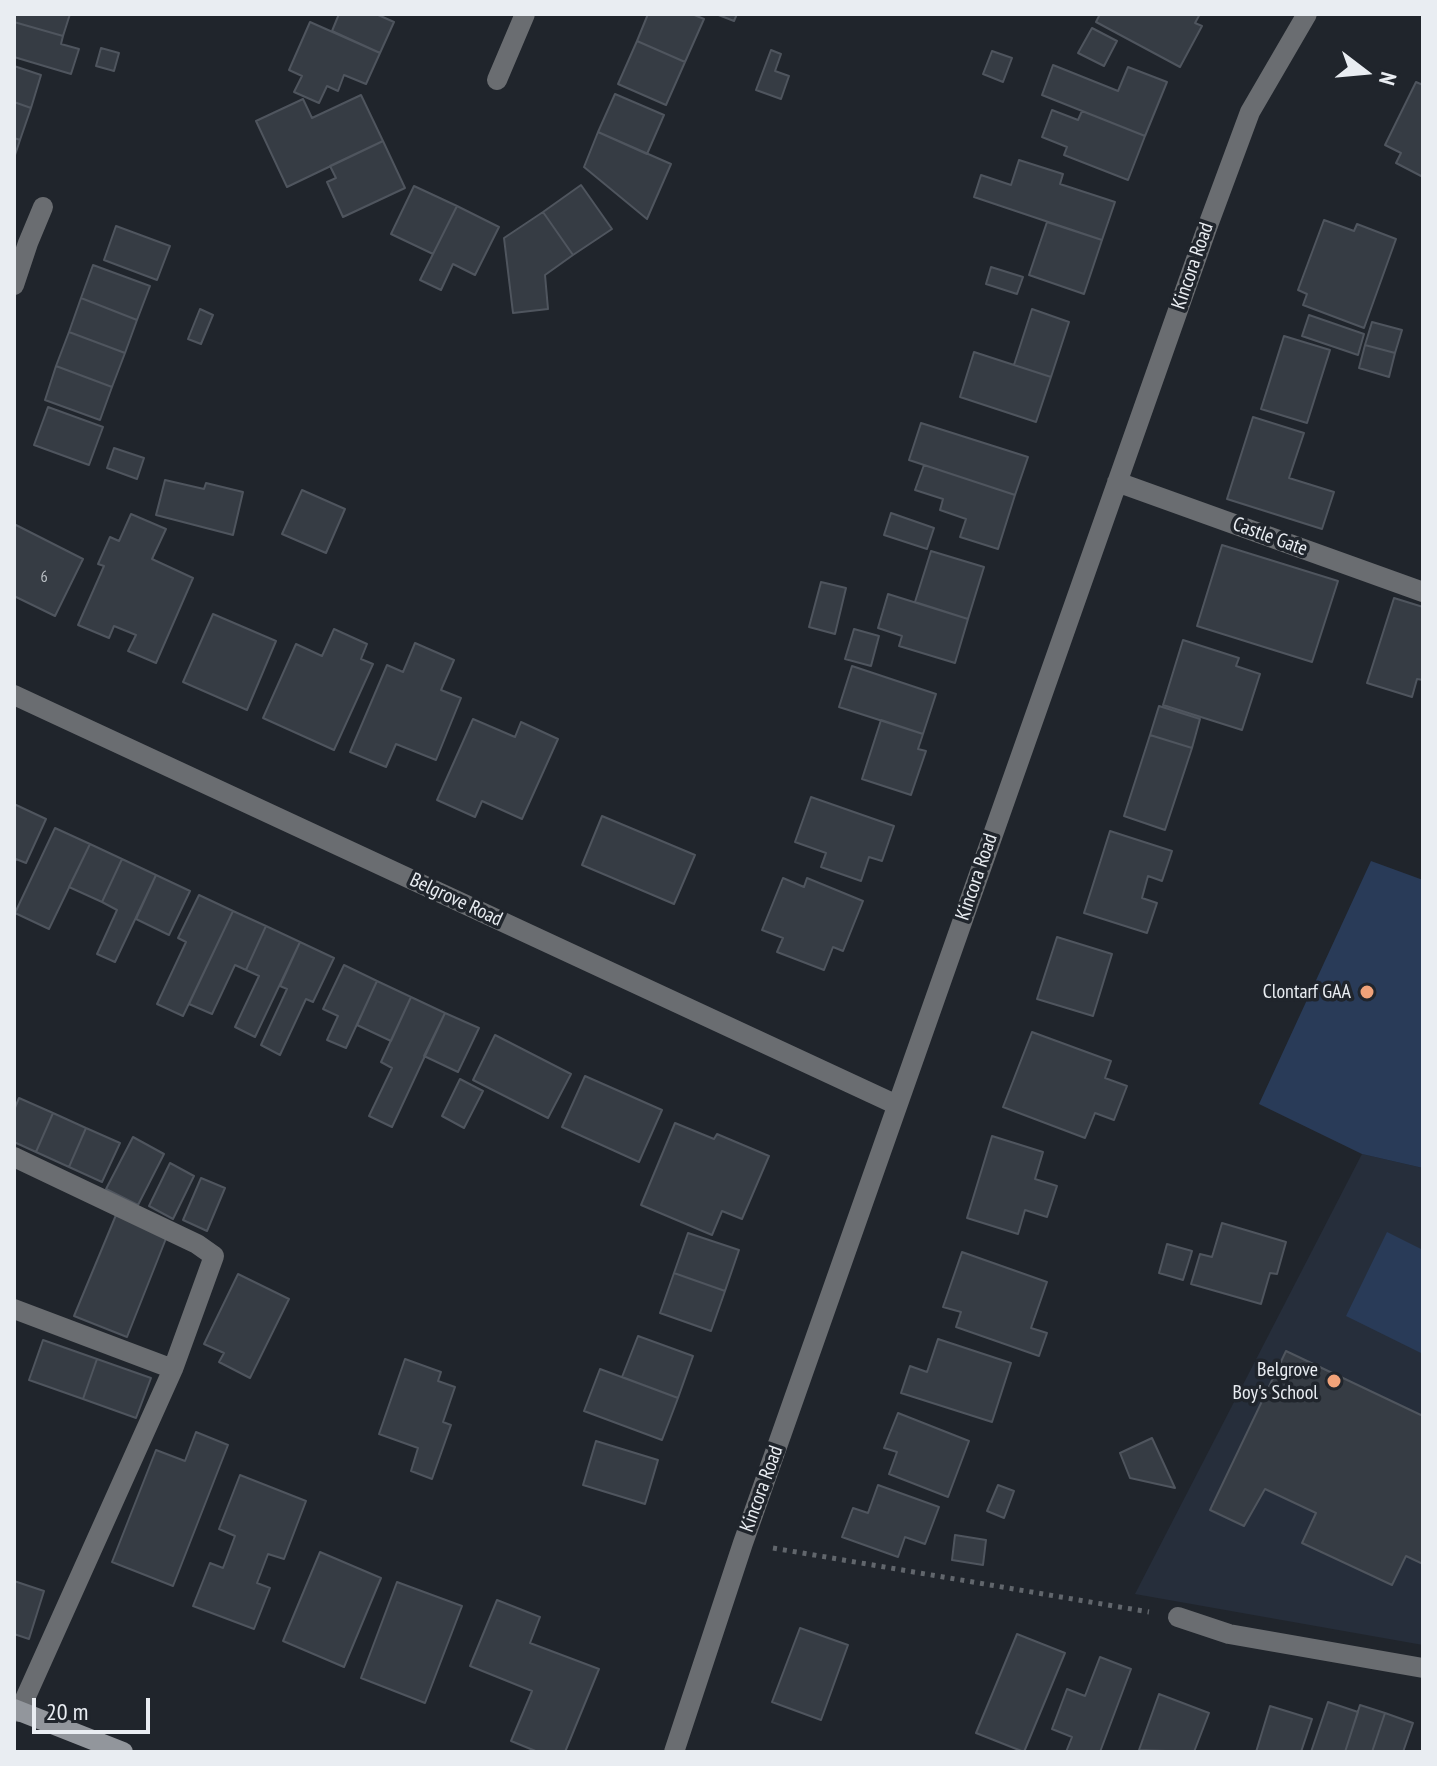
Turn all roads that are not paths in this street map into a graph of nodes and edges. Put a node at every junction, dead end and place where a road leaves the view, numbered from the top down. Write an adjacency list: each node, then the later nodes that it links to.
1 (525, 14): 3 (street)
2 (1307, 14): 7 (street, Kincora Road)
3 (497, 80)
4 (43, 207): 5 (street)
5 (21, 241): 6 (street)
6 (14, 285)
7 (1117, 482): 8 (street, Castle Gate); 10 (street, Kincora Road)
8 (1423, 592)
9 (14, 695): 10 (street, Belgrove Road)
10 (897, 1105): 18 (street, Kincora Road)
11 (14, 1157): 13 (street)
12 (14, 1309): 13 (street)
13 (173, 1369): 16 (street)
14 (1178, 1617): 15 (street)
15 (1423, 1668)
16 (17, 1710): 17 (main road)
17 (123, 1752)
18 (674, 1752)

